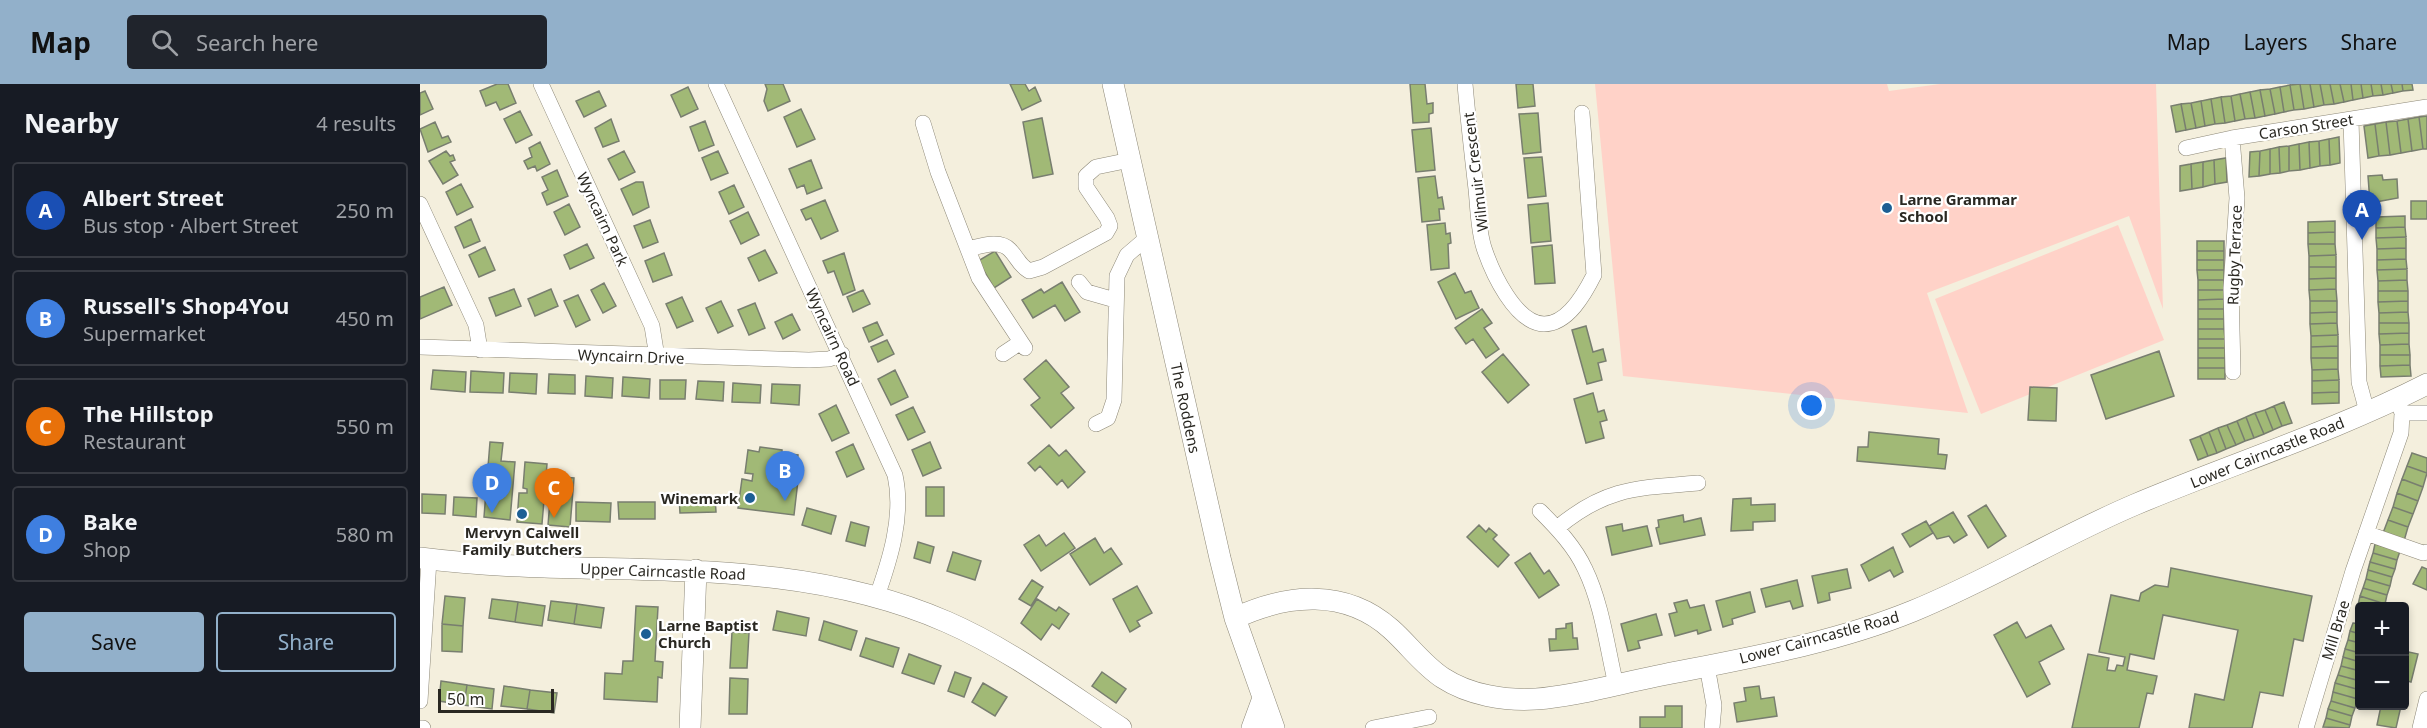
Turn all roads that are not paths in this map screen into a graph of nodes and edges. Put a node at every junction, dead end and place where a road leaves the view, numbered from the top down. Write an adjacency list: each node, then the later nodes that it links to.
1 (541, 84): 21 (street, Wyncairn Park)
2 (716, 84): 19 (street, Wyncairn Road)
3 (1113, 84): 11 (street, The Roddens)
4 (1465, 84): 6 (street, Wilmuir Crescent)
5 (2427, 107): 7 (street, Carson Street)
6 (1582, 113)
7 (2351, 120): 9 (street, Carson Street); 25 (street)
8 (930, 128): 14 (street)
9 (2232, 138): 10 (street, Carson Street); 22 (street, Rugby Terrace)
10 (2186, 148)
11 (1130, 160): 13 (street, The Roddens); 14 (street)
12 (420, 204): 18 (street)
13 (1148, 237): 16 (street); 36 (street, The Roddens)
14 (968, 249): 20 (street)
15 (1079, 282): 16 (street)
16 (1115, 300): 27 (street)
17 (420, 347): 18 (street, Wyncairn Drive)
18 (480, 350): 21 (street, Wyncairn Drive)
19 (842, 354): 21 (street, Wyncairn Drive); 35 (street, Wyncairn Road)
20 (1003, 354)
21 (657, 357)
22 (2233, 372)
23 (2427, 384): 24 (street, Lower Cairncastle Road)
24 (2399, 406): 25 (street, Lower Cairncastle Road); 26 (street); 31 (street, Mill Brae)
25 (2367, 412): 37 (street, Lower Cairncastle Road)
26 (2427, 413)
27 (1096, 424)
28 (1698, 483): 30 (street)
29 (1540, 511): 30 (street)
30 (1557, 528): 38 (street)
31 (2366, 533): 32 (street); 49 (street, Mill Brae)
32 (2427, 552)
33 (424, 559): 34 (street, Upper Cairncastle Road); 41 (street)
34 (696, 570): 35 (street, Upper Cairncastle Road); 43 (street)
35 (876, 599): 44 (street, Upper Cairncastle Road)
36 (1235, 618): 38 (street, Lower Cairncastle Road); 39 (street, The Roddens)
37 (1707, 666): 38 (street, Lower Cairncastle Road); 48 (street)
38 (1616, 685)
39 (1263, 698): 45 (street); 46 (street, The Roddens)
40 (2427, 699): 50 (street)
41 (420, 701)
42 (1429, 717): 47 (street)
43 (690, 728)
44 (1121, 728)
45 (1252, 728)
46 (1274, 728)
47 (1373, 728)
48 (1713, 728)
49 (2306, 728)
50 (2420, 728)

